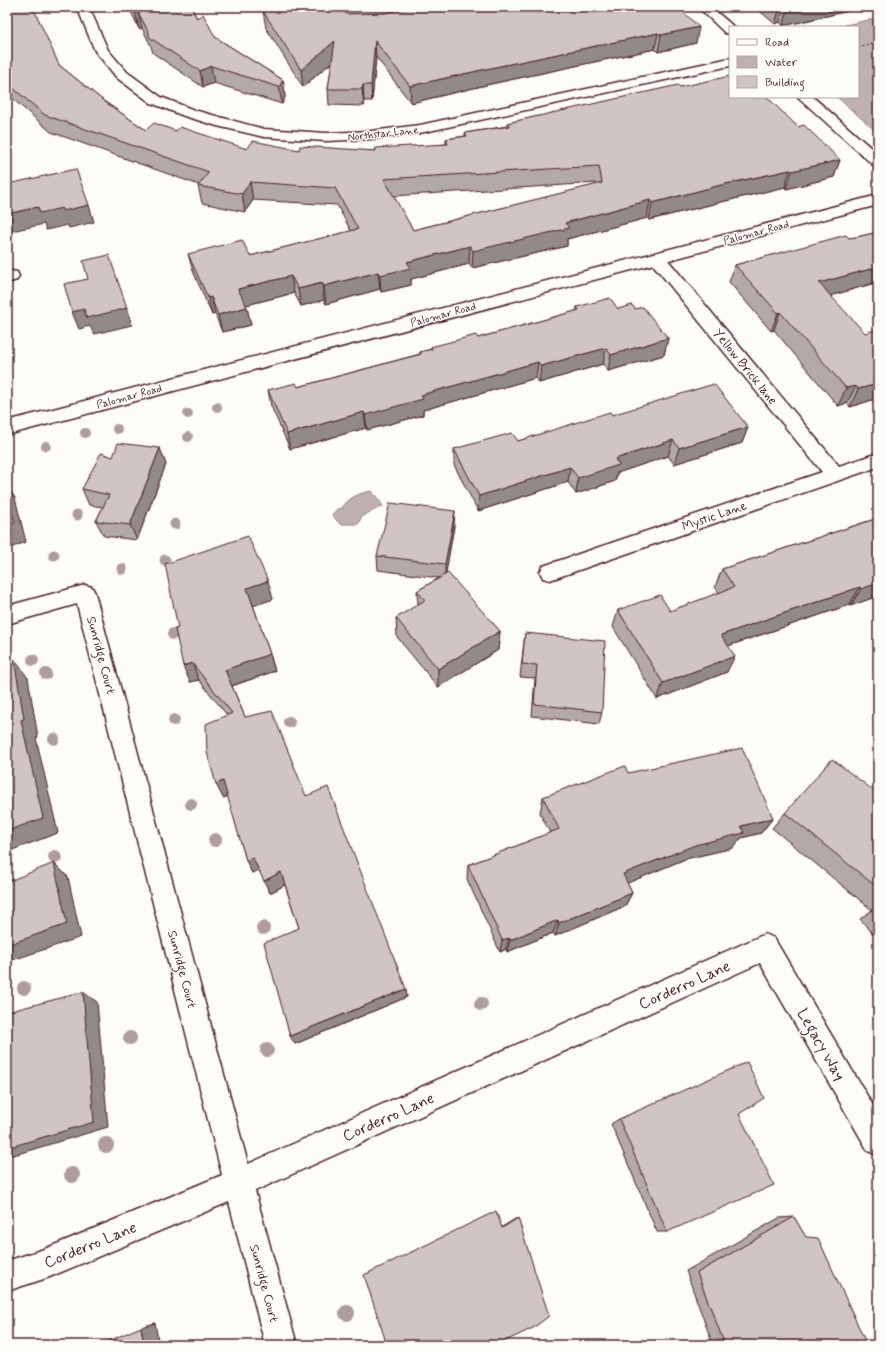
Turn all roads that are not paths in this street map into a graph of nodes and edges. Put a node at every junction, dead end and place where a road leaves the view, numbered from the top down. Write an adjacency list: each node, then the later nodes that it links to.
1 (83, 7): 4 (street, Northstar Lane)
2 (704, 7): 3 (street)
3 (729, 29)
4 (729, 62)
5 (806, 98): 6 (street)
6 (878, 162)
7 (878, 200): 8 (street, Palomar Road)
8 (657, 258): 9 (street, Palomar Road); 11 (street, Yellow Brick lane)
9 (7, 428)
10 (878, 460): 11 (street, Mystic Lane)
11 (835, 474): 12 (street, Mystic Lane)
12 (550, 572)
13 (7, 615): 16 (street, Sunridge Court)
14 (765, 947): 15 (street, Legacy Way); 16 (street, Corderro Lane)
15 (878, 1141)
16 (239, 1183): 17 (street, Corderro Lane); 18 (street, Sunridge Court)
17 (7, 1276)
18 (281, 1345)

